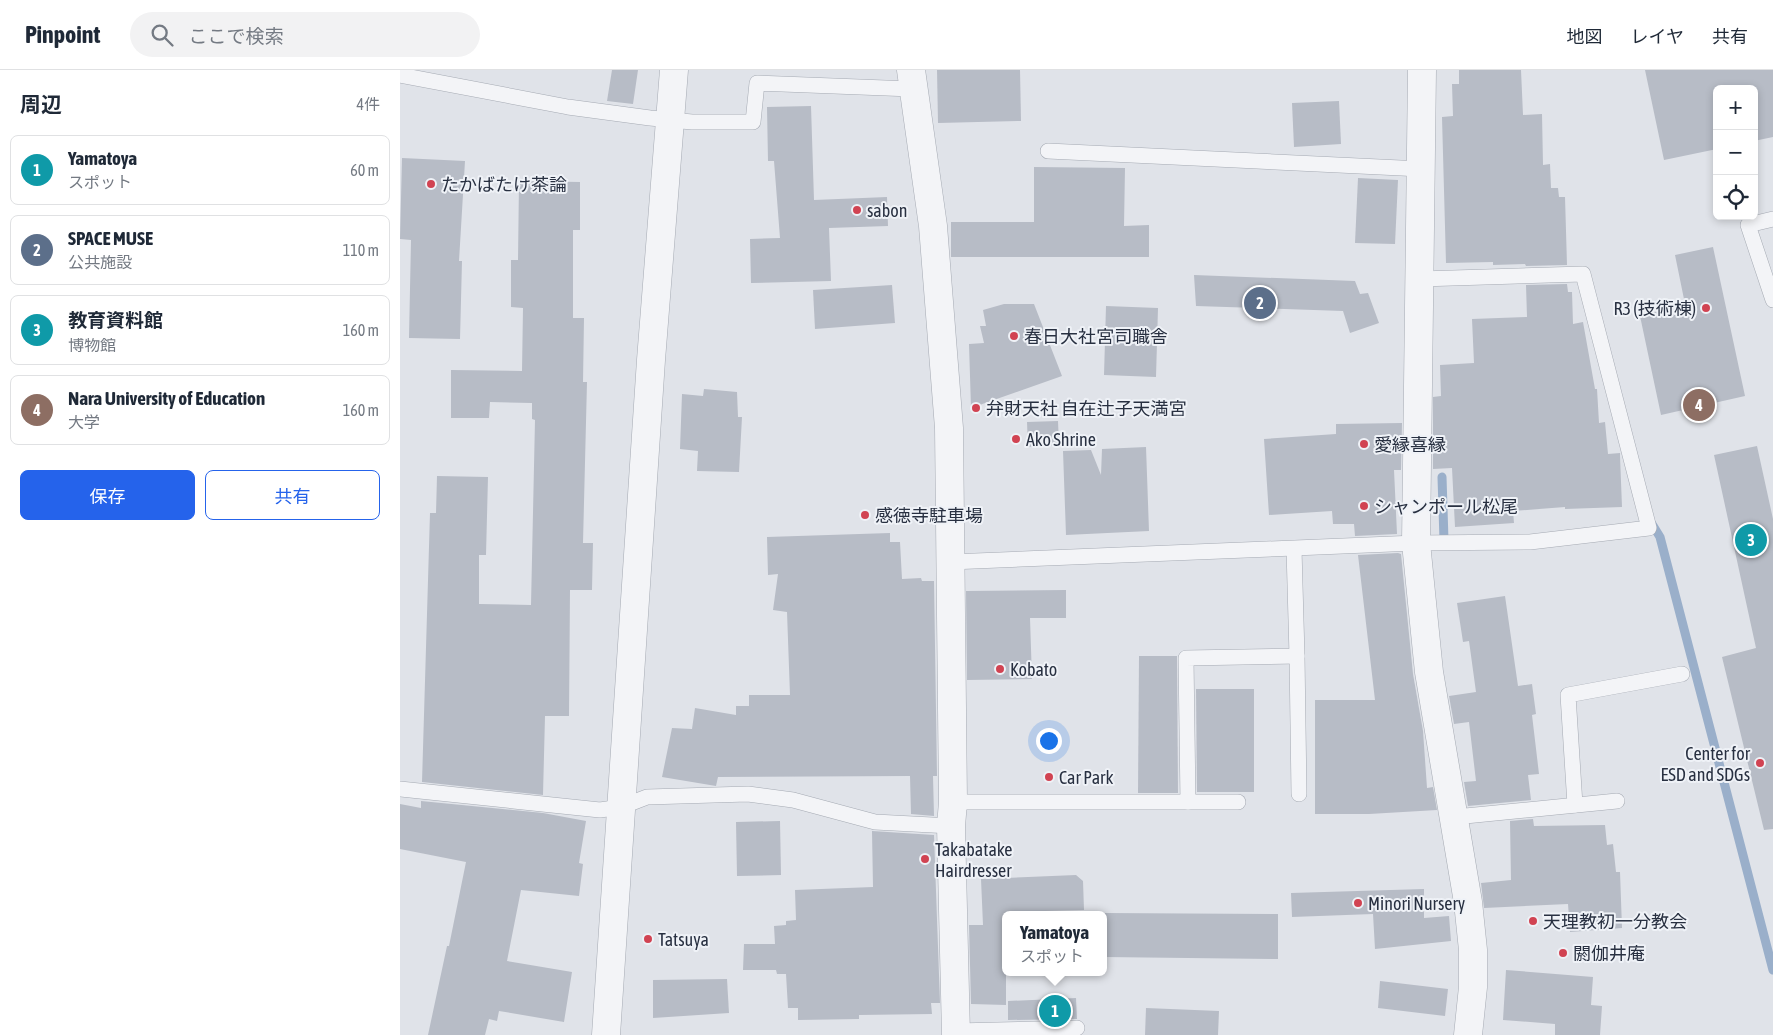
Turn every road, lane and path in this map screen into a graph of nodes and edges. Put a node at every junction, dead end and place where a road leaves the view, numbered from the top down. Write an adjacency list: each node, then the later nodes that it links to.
1 (674, 70): 5 (street)
2 (1422, 70): 7 (street)
3 (400, 75): 5 (lane)
4 (912, 79): 5 (lane); 13 (street)
5 (671, 120): 22 (street)
6 (1048, 151): 7 (lane)
7 (1422, 169): 9 (street)
8 (1773, 219): 10 (lane)
9 (1420, 279): 11 (street); 11 (lane)
10 (1773, 300)
11 (1416, 544): 12 (lane); 24 (street)
12 (1294, 549): 13 (lane); 14 (lane)
13 (950, 562): 23 (street)
14 (1297, 656): 17 (lane); 19 (lane)
15 (1682, 674): 21 (lane)
16 (400, 789): 22 (lane)
17 (1299, 794)
18 (1617, 801): 21 (lane)
19 (1188, 802): 20 (lane); 23 (lane)
20 (1238, 802)
21 (1575, 805): 24 (lane)
22 (621, 807): 23 (lane); 27 (street)
23 (952, 814): 26 (street)
24 (1455, 817): 28 (street)
25 (1077, 1028): 26 (lane)
26 (956, 1033)
27 (606, 1035)
28 (1468, 1035)

